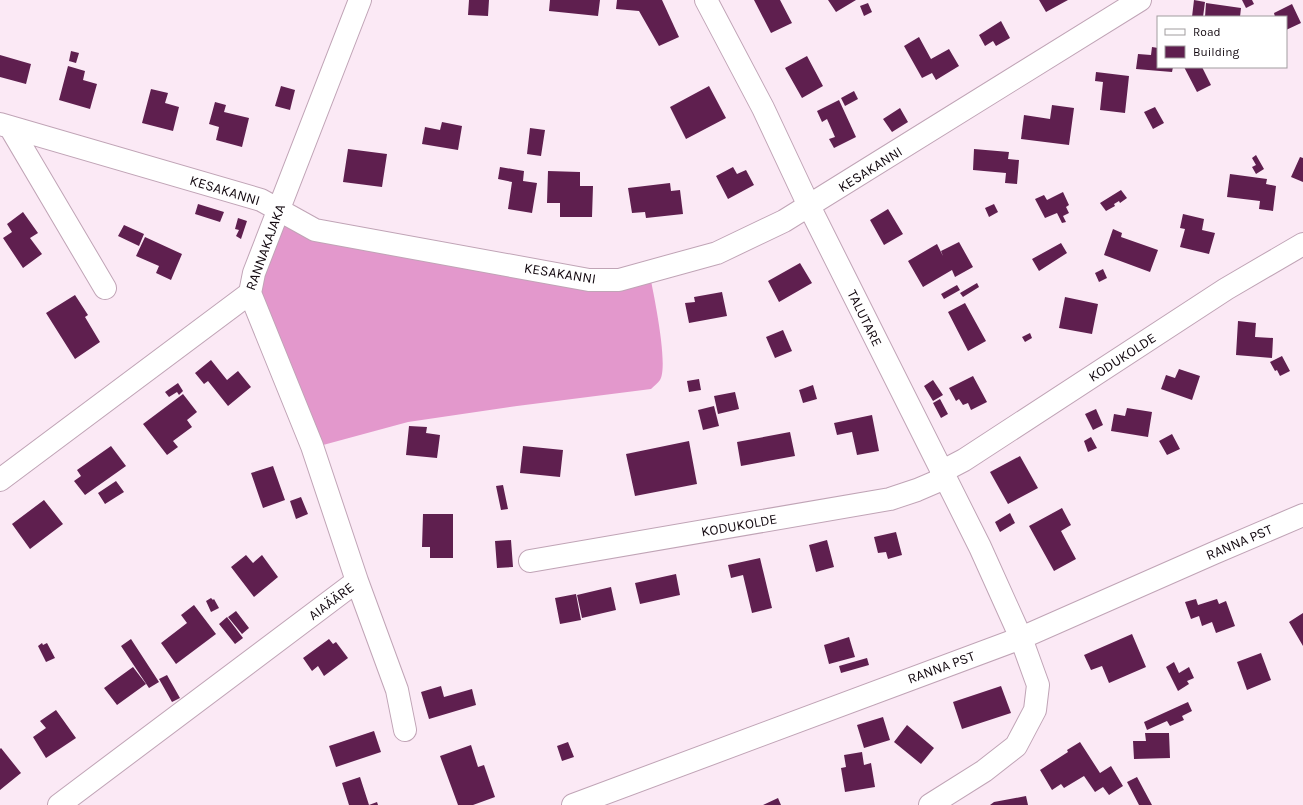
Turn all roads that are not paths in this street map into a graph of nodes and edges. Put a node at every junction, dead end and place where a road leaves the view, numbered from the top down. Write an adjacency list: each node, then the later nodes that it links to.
1 (360, 0): 6 (street, RANNAKAJAKA)
2 (706, 0): 5 (street, TALUTARE)
3 (1140, 0): 5 (street, KESAKANNI)
4 (5, 126): 6 (street, KESAKANNI); 8 (street)
5 (809, 206): 6 (street, KESAKANNI); 10 (street, TALUTARE)
6 (279, 210): 9 (street, RANNAKAJAKA)
7 (1303, 244): 10 (street, KODUKOLDE)
8 (105, 288)
9 (250, 293): 11 (street, RANNAKAJAKA); 14 (street, AIAÄÄRE)
10 (943, 475): 13 (street, KODUKOLDE); 15 (street, TALUTARE)
11 (0, 480)
12 (1303, 515): 15 (street, RANNA PST)
13 (530, 561)
14 (357, 581): 16 (street); 17 (street, AIAÄÄRE)
15 (1021, 638): 18 (street, RANNA PST); 19 (street, TALUTARE)
16 (405, 730)
17 (59, 805)
18 (573, 805)
19 (930, 805)

